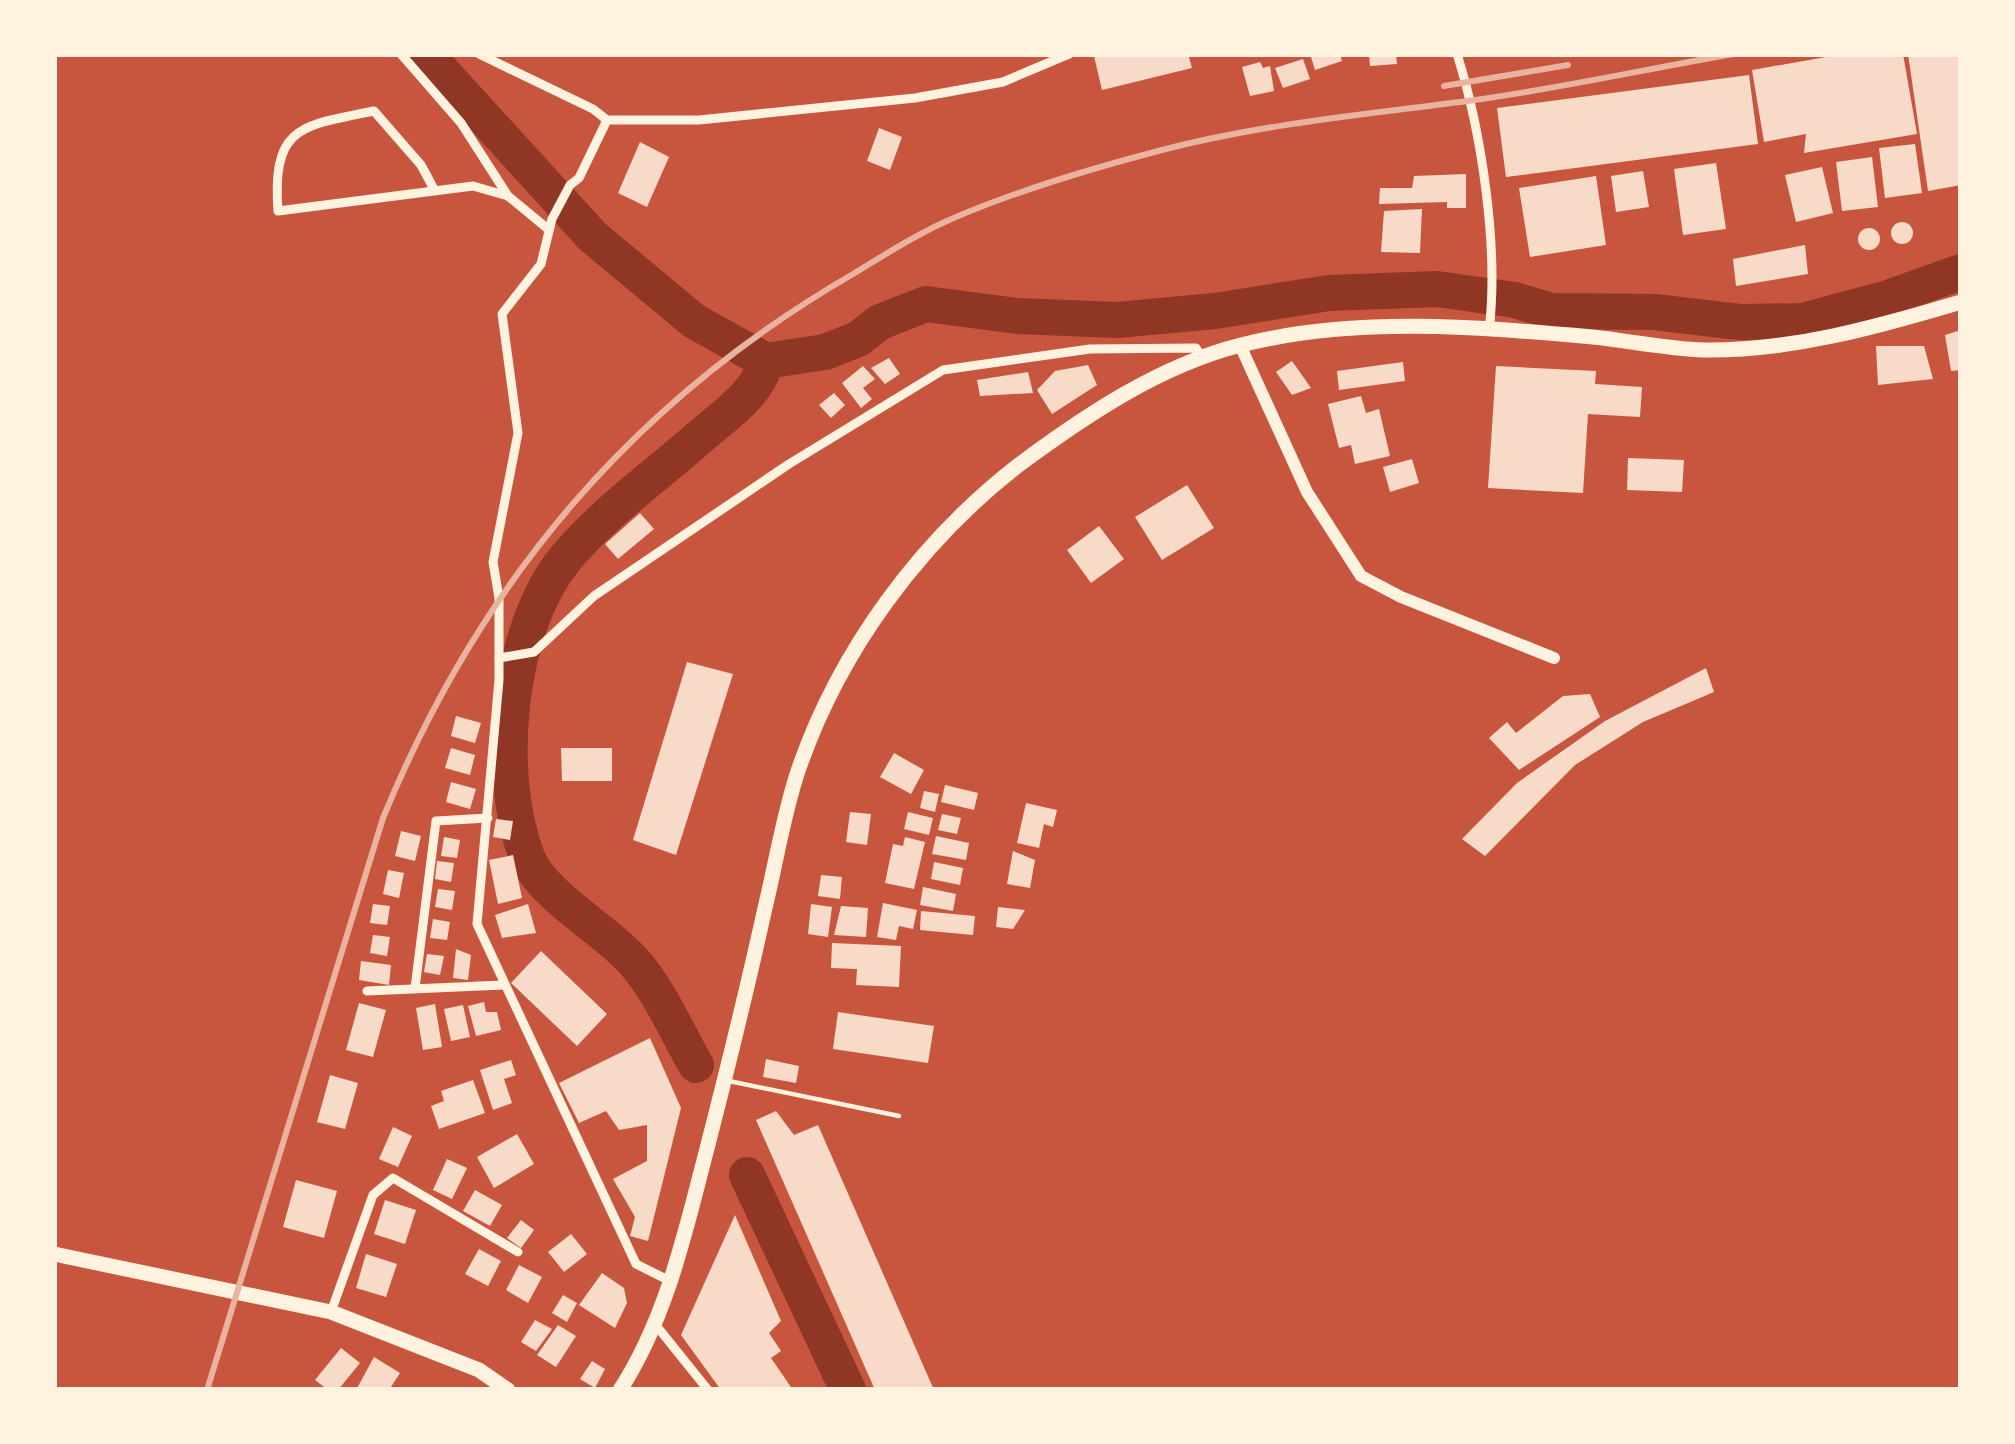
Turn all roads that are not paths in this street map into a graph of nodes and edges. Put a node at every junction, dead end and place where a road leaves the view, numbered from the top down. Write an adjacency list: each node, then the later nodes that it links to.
1 (401, 54): 10 (street)
2 (479, 54): 6 (street)
3 (1027, 54): 7 (street)
4 (1069, 54): 7 (street)
5 (1457, 54): 13 (street)
6 (491, 57): 8 (street)
7 (1032, 70): 8 (street)
8 (607, 120): 11 (street)
9 (435, 190): 9 (street); 10 (street)
10 (508, 196): 11 (street)
11 (550, 224): 16 (street)
12 (1961, 302): 13 (main road)
13 (1489, 331): 14 (main road)
14 (1240, 345): 15 (main road); 17 (street)
15 (1203, 358): 16 (street); 22 (main road)
16 (505, 657): 18 (street)
17 (1554, 658)
18 (488, 818): 19 (street); 20 (street)
19 (503, 985): 20 (street); 26 (street)
20 (415, 988): 21 (street)
21 (367, 991)
22 (726, 1080): 23 (lane); 26 (main road)
23 (899, 1116)
24 (518, 1252): 27 (street)
25 (54, 1254): 27 (main road)
26 (670, 1281): 28 (main road)
27 (331, 1312): 29 (main road)
28 (655, 1324): 30 (main road); 31 (street)
29 (508, 1390)
30 (620, 1390)
31 (708, 1390)

